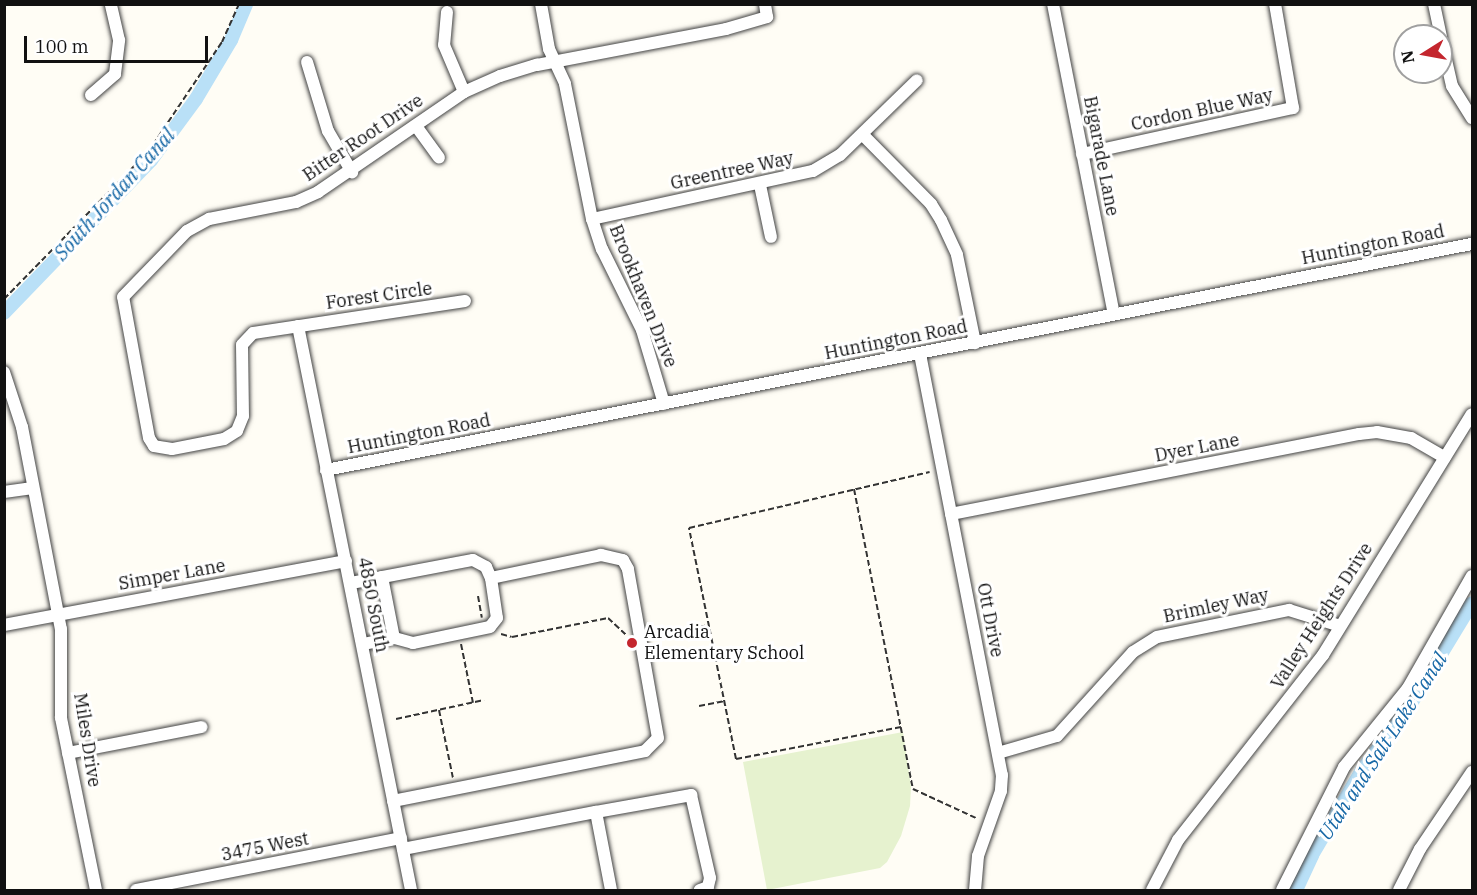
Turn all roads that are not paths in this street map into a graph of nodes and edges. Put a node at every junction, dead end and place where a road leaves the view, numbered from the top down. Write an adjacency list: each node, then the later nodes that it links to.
1 (111, 4): 14 (street)
2 (541, 4): 10 (street, Brookhaven Drive)
3 (1053, 4): 18 (street, Bigarade Lane)
4 (1275, 4): 18 (street, Cordon Blue Way)
5 (1434, 4): 8 (street)
6 (766, 11): 10 (street, Bitter Root Drive)
7 (447, 12): 13 (street)
8 (1438, 24)
9 (307, 62): 20 (street)
10 (556, 63): 13 (street, Bitter Root Drive); 22 (street, Brookhaven Drive)
11 (917, 80): 17 (street, Greentree Way)
12 (1452, 84): 15 (street)
13 (464, 92): 16 (street, Bitter Root Drive)
14 (91, 95)
15 (1473, 118)
16 (416, 126): 19 (street); 20 (street, Bitter Root Drive)
17 (863, 135): 21 (street, Greentree Way); 28 (street)
18 (1082, 154): 26 (street, Bigarade Lane)
19 (439, 158)
20 (352, 172): 33 (street, Bitter Root Drive)
21 (760, 185): 22 (street, Greentree Way); 23 (street)
22 (592, 219): 31 (street, Brookhaven Drive)
23 (771, 237)
24 (1473, 244): 26 (street, Huntington Road)
25 (465, 301): 27 (street, Forest Circle)
26 (1114, 315): 28 (street, Huntington Road)
27 (298, 326): 33 (street, Forest Circle); 35 (street, 4850 South)
28 (975, 343): 29 (street, Huntington Road)
29 (920, 354): 31 (street, Huntington Road); 38 (street, Ott Drive)
30 (4, 372): 36 (street, Miles Drive)
31 (664, 404): 35 (street, Huntington Road)
32 (1473, 414): 34 (street, Valley Heights Drive)
33 (162, 449)
34 (1445, 458): 38 (street, Dyer Lane); 46 (street, Valley Heights Drive)
35 (327, 470): 39 (street, 4850 South)
36 (33, 488): 37 (street); 44 (street, Miles Drive)
37 (4, 492)
38 (951, 514): 51 (street, Ott Drive)
39 (346, 561): 43 (street, 4850 South); 44 (street, Simper Lane)
40 (1473, 576): 63 (street)
41 (382, 577): 42 (street); 43 (street); 47 (street)
42 (491, 578): 47 (street); 53 (street)
43 (351, 583): 48 (street, 4850 South)
44 (57, 615): 45 (street, Simper Lane); 50 (street, Miles Drive)
45 (4, 625)
46 (1340, 626): 51 (street, Brimley Way); 62 (street, Valley Heights Drive)
47 (394, 638): 48 (street)
48 (363, 644): 53 (street, 4850 South)
49 (202, 727): 50 (street)
50 (68, 753): 56 (street, Miles Drive)
51 (998, 753): 61 (street, Ott Drive)
52 (1473, 772): 64 (street)
53 (393, 801): 55 (street, 4850 South)
54 (596, 812): 55 (street, 3475 West); 59 (street); 60 (street, 3475 West)
55 (402, 844): 57 (street, 3475 West); 58 (street, 4850 South)
56 (96, 891)
57 (136, 891)
58 (411, 891)
59 (611, 891)
60 (700, 891)
61 (975, 891)
62 (1152, 891)
63 (1282, 891)
64 (1399, 891)

